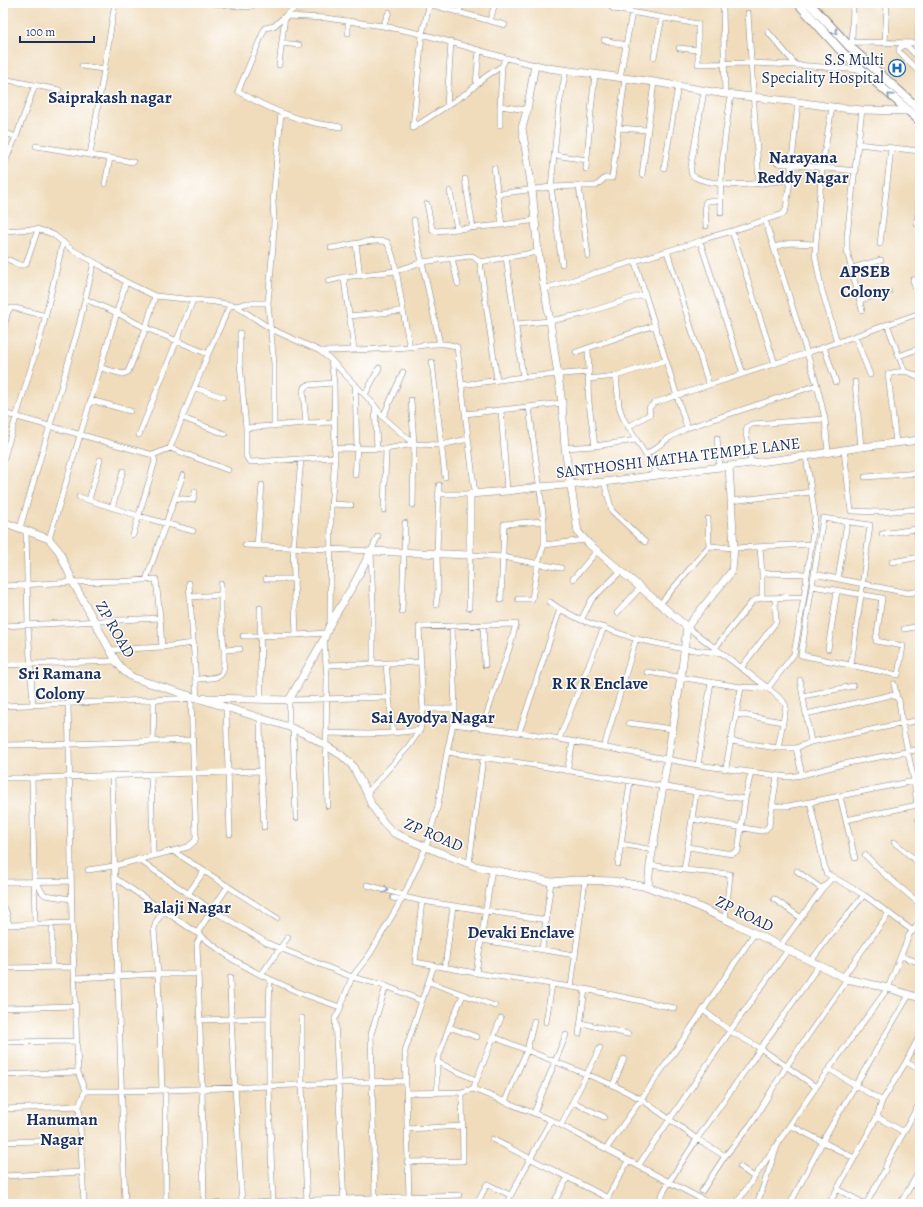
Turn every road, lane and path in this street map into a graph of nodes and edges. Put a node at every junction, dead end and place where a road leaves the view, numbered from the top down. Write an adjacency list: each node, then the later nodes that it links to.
1 (115, 3): 52 (street)
2 (213, 3): 3 (street)
3 (256, 3)
4 (301, 3): 19 (street)
5 (428, 3): 16 (street); 27 (street)
6 (462, 3): 16 (street)
7 (495, 3): 22 (street)
8 (612, 3): 17 (street)
9 (798, 3): 54 (main road)
10 (809, 3): 31 (main road, one-way to 31)
11 (853, 3): 31 (street)
12 (887, 3): 32 (street)
13 (920, 3): 33 (street)
14 (723, 9): 45 (street)
15 (388, 12): 24 (street)
16 (459, 12): 22 (street)
17 (632, 12): 20 (street); 35 (street)
18 (748, 13): 44 (street)
19 (285, 16): 21 (street); 30 (street); 74 (street)
20 (662, 18): 39 (street); 41 (street)
21 (348, 21): 24 (street); 26 (street)
22 (490, 21): 23 (street)
23 (505, 25)
24 (383, 26): 27 (street)
25 (768, 32): 47 (street)
26 (348, 33)
27 (422, 34): 29 (street); 67 (street)
28 (604, 40): 35 (street)
29 (451, 41): 38 (street); 67 (street)
30 (282, 43): 34 (street); 49 (street)
31 (849, 43): 32 (street); 72 (main road)
32 (885, 43): 36 (street)
33 (919, 43): 36 (street)
34 (299, 45)
35 (626, 45): 56 (street)
36 (907, 45): 40 (street); 43 (street); 51 (street)
37 (679, 48): 39 (street)
38 (479, 50): 42 (street); 60 (street)
39 (698, 50): 45 (street)
40 (920, 54)
41 (654, 57)
42 (506, 58): 46 (street); 50 (street)
43 (920, 59)
44 (751, 63): 45 (street); 47 (street); 65 (street)
45 (724, 64): 64 (street)
46 (535, 65): 53 (street); 70 (street)
47 (796, 65): 54 (street)
48 (82, 66): 52 (street)
49 (279, 66)
50 (502, 66): 60 (street); 68 (street)
51 (920, 68)
52 (103, 69): 86 (street)
53 (566, 70): 55 (street); 87 (street)
54 (862, 70): 73 (main road, one-way to 54)
55 (595, 74): 56 (street); 89 (street)
56 (623, 78): 58 (street); 78 (street)
57 (3, 79): 59 (street)
58 (654, 82): 61 (street); 79 (street)
59 (35, 85): 62 (street); 81 (street)
60 (476, 85): 67 (street)
61 (678, 86): 63 (street); 96 (street)
62 (59, 90)
63 (704, 91): 64 (street); 104 (street)
64 (728, 94): 65 (street); 104 (street)
65 (753, 97): 66 (street); 102 (street)
66 (798, 102): 69 (street); 92 (street)
67 (447, 106)
68 (500, 106): 70 (street); 76 (street)
69 (832, 107): 71 (street); 94 (street)
70 (527, 110): 108 (street)
71 (862, 110): 73 (street); 82 (street)
72 (920, 110)
73 (908, 112): 75 (main road)
74 (281, 113): 77 (street); 159 (street)
75 (920, 121)
76 (500, 125)
77 (340, 126)
78 (619, 128): 79 (street); 105 (street)
79 (647, 130): 99 (street)
80 (3, 132): 81 (street)
81 (16, 137): 93 (street)
82 (858, 144): 84 (street); 98 (street)
83 (36, 146): 86 (street)
84 (891, 149): 85 (street); 129 (street)
85 (920, 151)
86 (90, 155): 88 (street)
87 (554, 155): 89 (street); 107 (street)
88 (110, 158): 90 (street); 103 (street)
89 (587, 160): 97 (street)
90 (133, 162)
91 (778, 162): 92 (street)
92 (792, 164): 94 (street); 101 (street)
93 (3, 166)
94 (822, 167): 98 (street); 128 (street)
95 (494, 168): 110 (street)
96 (664, 168)
97 (586, 169)
98 (856, 171): 144 (street)
99 (642, 175)
100 (465, 179): 120 (street)
101 (790, 180): 102 (street); 116 (street)
102 (759, 183): 104 (street)
103 (104, 184)
104 (720, 184): 111 (street)
105 (579, 186): 107 (street); 134 (street)
106 (920, 186): 117 (street)
107 (551, 187): 108 (street); 143 (street)
108 (532, 189): 110 (street); 115 (street)
109 (450, 191): 122 (street)
110 (497, 194): 118 (street)
111 (720, 200): 113 (street); 119 (street)
112 (428, 204): 122 (street)
113 (721, 213)
114 (414, 220): 140 (street)
115 (536, 220): 118 (street); 133 (street)
116 (765, 220): 124 (street); 130 (street)
117 (917, 224)
118 (502, 225): 120 (street)
119 (706, 226)
120 (473, 228): 122 (street)
121 (38, 229): 123 (street); 126 (street); 137 (street)
122 (457, 229)
123 (3, 231)
124 (732, 231): 125 (street); 194 (street)
125 (700, 241): 132 (street); 201 (street)
126 (63, 242): 139 (street); 167 (street)
127 (356, 244): 131 (street); 145 (street); 146 (street)
128 (815, 244): 130 (street); 179 (street)
129 (880, 244)
130 (774, 247): 188 (street)
131 (331, 248)
132 (667, 251): 142 (street); 213 (street)
133 (538, 252): 135 (street); 152 (street)
134 (588, 256)
135 (506, 257): 141 (street); 170 (street)
136 (452, 258): 140 (street); 141 (street); 151 (street)
137 (9, 260)
138 (881, 260): 144 (street)
139 (94, 262): 150 (street); 156 (street)
140 (422, 262): 145 (street); 180 (street)
141 (480, 262): 207 (street)
142 (635, 262): 152 (street); 154 (street)
143 (562, 264)
144 (852, 268): 158 (street)
145 (396, 271): 146 (street); 164 (street)
146 (360, 276): 147 (street)
147 (344, 277): 149 (street); 168 (street)
148 (920, 278): 160 (street)
149 (328, 281)
150 (126, 282): 155 (street); 165 (street)
151 (458, 284)
152 (544, 289): 169 (street)
153 (889, 292): 158 (street)
154 (645, 294): 169 (street); 171 (street)
155 (155, 296): 157 (street); 173 (street)
156 (85, 299): 165 (street); 234 (street)
157 (193, 300): 161 (street); 178 (street)
158 (860, 300): 163 (street)
159 (268, 303): 162 (street); 174 (street)
160 (920, 304)
161 (230, 305): 162 (street); 189 (street)
162 (236, 306): 174 (street)
163 (862, 310)
164 (403, 311): 168 (street); 181 (street)
165 (117, 313): 173 (street); 195 (street)
166 (920, 313): 172 (street)
167 (46, 316): 175 (street); 228 (street)
168 (349, 316): 185 (street)
169 (550, 321): 170 (street); 200 (street)
170 (516, 324): 204 (street)
171 (655, 324): 184 (street); 192 (street)
172 (886, 324): 177 (street); 190 (street)
173 (146, 328): 178 (street); 195 (street)
174 (271, 329): 186 (street); 235 (street)
175 (3, 331)
176 (240, 333): 237 (street)
177 (855, 336): 179 (street); 202 (street)
178 (177, 341): 189 (street); 241 (street)
179 (837, 342): 182 (street)
180 (440, 344): 181 (street); 212 (street)
181 (410, 347): 185 (street)
182 (824, 347): 188 (street); 208 (street)
183 (920, 348): 190 (street)
184 (588, 349): 187 (street); 199 (street)
185 (354, 350): 186 (street)
186 (320, 351): 191 (street)
187 (576, 352)
188 (807, 353): 194 (street); 214 (street)
189 (208, 354): 215 (street)
190 (899, 356): 197 (street)
191 (331, 360): 210 (street); 211 (street)
192 (666, 360): 203 (street); 217 (street)
193 (432, 362): 248 (street)
194 (775, 364): 201 (street)
195 (100, 368): 219 (street)
196 (379, 368): 216 (street)
197 (904, 370): 206 (street); 246 (street)
198 (403, 372): 229 (street)
199 (588, 372): 200 (street); 205 (street)
200 (557, 374): 204 (street); 221 (street)
201 (742, 374): 213 (street)
202 (870, 375)
203 (616, 376): 205 (street); 236 (street)
204 (524, 377): 207 (street)
205 (588, 379): 249 (street)
206 (920, 379)
207 (497, 380): 212 (street)
208 (836, 382)
209 (855, 382): 250 (street)
210 (334, 383): 232 (street); 233 (street)
211 (355, 384): 216 (street); 253 (street)
212 (461, 385): 227 (street)
213 (709, 385): 217 (street)
214 (817, 385): 231 (street); 238 (street)
215 (195, 388): 218 (street); 230 (street)
216 (366, 395): 222 (street)
217 (677, 395): 236 (street); 238 (street)
218 (223, 397)
219 (91, 400): 225 (street); 239 (street)
220 (411, 400): 247 (street)
221 (562, 403): 223 (street); 255 (street)
222 (375, 406): 229 (street); 254 (street)
223 (529, 406): 224 (street); 281 (street)
224 (502, 410): 227 (street); 283 (street)
225 (130, 411)
226 (3, 413): 228 (street)
227 (465, 414): 243 (street)
228 (16, 417): 234 (street); 265 (street)
229 (383, 417): 247 (street)
230 (182, 418): 240 (street); 251 (street)
231 (825, 419): 258 (street); 266 (street)
232 (334, 422): 233 (street); 252 (street)
233 (306, 423): 235 (street)
234 (49, 426): 239 (street); 304 (street)
235 (274, 426): 237 (street)
236 (628, 427): 244 (street)
237 (246, 428): 263 (street)
238 (688, 428): 260 (street)
239 (80, 434): 259 (street); 309 (street)
240 (225, 434)
241 (139, 435)
242 (717, 438): 268 (street)
243 (468, 439): 248 (street); 286 (street)
244 (636, 440): 249 (street); 260 (street)
245 (920, 440): 246 (street, SANTHOSHI MATHA TEMPLE LANE)
246 (896, 443): 250 (street, SANTHOSHI MATHA TEMPLE LANE)
247 (414, 444): 248 (street); 256 (street); 293 (street)
248 (442, 445): 275 (street)
249 (595, 446): 255 (street)
250 (861, 447): 257 (street, SANTHOSHI MATHA TEMPLE LANE)
251 (170, 448): 259 (street); 269 (street)
252 (334, 448): 253 (street); 262 (street)
253 (357, 448): 254 (street); 273 (street)
254 (377, 448): 256 (street)
255 (565, 448): 280 (street)
256 (386, 449): 296 (street)
257 (844, 450): 258 (street, SANTHOSHI MATHA TEMPLE LANE); 295 (street)
258 (828, 452): 261 (street, SANTHOSHI MATHA TEMPLE LANE)
259 (153, 455): 297 (street)
260 (646, 455): 274 (street)
261 (806, 456): 266 (street, SANTHOSHI MATHA TEMPLE LANE); 284 (street)
262 (335, 457): 263 (street); 291 (street)
263 (301, 459): 318 (street)
264 (100, 460): 289 (street)
265 (3, 461)
266 (751, 463): 267 (street, SANTHOSHI MATHA TEMPLE LANE)
267 (728, 466): 268 (street, SANTHOSHI MATHA TEMPLE LANE); 290 (street)
268 (720, 467): 274 (street, SANTHOSHI MATHA TEMPLE LANE)
269 (228, 470)
270 (123, 471): 294 (street)
271 (920, 473): 276 (street)
272 (183, 475): 288 (street)
273 (355, 475)
274 (658, 475): 277 (street, SANTHOSHI MATHA TEMPLE LANE)
275 (445, 476)
276 (866, 477)
277 (604, 482): 280 (street, SANTHOSHI MATHA TEMPLE LANE); 311 (street)
278 (262, 485): 315 (street)
279 (439, 485): 285 (street)
280 (571, 485): 281 (street, SANTHOSHI MATHA TEMPLE LANE); 310 (street)
281 (539, 487): 283 (street, SANTHOSHI MATHA TEMPLE LANE); 299 (street)
282 (195, 492): 288 (street)
283 (507, 492): 286 (street, SANTHOSHI MATHA TEMPLE LANE)
284 (812, 492): 290 (street); 313 (street)
285 (438, 494): 286 (street, SANTHOSHI MATHA TEMPLE LANE); 325 (street)
286 (473, 494): 326 (street)
287 (78, 497): 289 (street)
288 (175, 498): 302 (street)
289 (89, 500): 294 (street)
290 (731, 502): 319 (street)
291 (331, 504): 292 (street); 320 (street)
292 (351, 505)
293 (413, 505)
294 (112, 508): 297 (street)
295 (920, 509)
296 (384, 510)
297 (138, 516): 302 (street); 307 (street)
298 (708, 519): 316 (street)
299 (544, 521): 312 (street); 327 (street)
300 (3, 522): 304 (street)
301 (847, 522): 335 (street); 338 (street); 344 (street)
302 (166, 524): 305 (street); 339 (street)
303 (405, 524): 324 (street)
304 (23, 529): 309 (street); 345 (street)
305 (193, 531)
306 (882, 534): 323 (street)
307 (132, 535)
308 (378, 536): 321 (street)
309 (49, 539): 341 (street, ZP ROAD)
310 (585, 540): 312 (street); 322 (street)
311 (645, 542)
312 (544, 544): 330 (street)
313 (811, 544): 317 (street); 334 (street)
314 (245, 545): 315 (street)
315 (257, 546): 318 (street)
316 (709, 546): 319 (street); 360 (street)
317 (760, 547): 319 (street); 333 (street)
318 (293, 548): 320 (street); 340 (street)
319 (734, 548): 377 (street)
320 (330, 550): 321 (street); 370 (street)
321 (371, 551): 324 (street); 370 (street); 396 (street)
322 (597, 551): 332 (street); 337 (street)
323 (920, 552)
324 (404, 553): 325 (street); 365 (street)
325 (437, 554): 326 (street); 361 (street)
326 (470, 555): 327 (street); 363 (street)
327 (503, 557): 330 (street); 357 (street)
328 (920, 557): 329 (street)
329 (892, 562)
330 (538, 563): 331 (street); 358 (street)
331 (561, 568)
332 (621, 571): 348 (street); 368 (street)
333 (762, 573): 334 (street); 355 (street)
334 (807, 574): 353 (street)
335 (814, 574): 338 (street); 347 (street)
336 (266, 579): 340 (street)
337 (573, 579)
338 (838, 579): 344 (street)
339 (146, 580): 341 (street); 367 (street)
340 (295, 580): 380 (street)
341 (73, 582): 345 (street); 369 (street, ZP ROAD)
342 (189, 583): 354 (street)
343 (221, 584): 351 (street)
344 (862, 584): 350 (street); 352 (street)
345 (27, 585): 346 (street); 371 (street)
346 (3, 586)
347 (812, 586): 349 (street); 401 (street)
348 (640, 588): 360 (street); 366 (street)
349 (837, 590): 352 (street); 391 (street)
350 (920, 591)
351 (221, 595): 354 (street); 389 (street)
352 (861, 595): 401 (street); 401 (street)
353 (804, 597): 356 (street); 411 (street)
354 (190, 598): 384 (street)
355 (762, 598): 356 (street); 386 (street)
356 (775, 598): 402 (street)
357 (502, 600)
358 (518, 600)
359 (550, 602): 364 (street)
360 (660, 604): 377 (street)
361 (436, 605)
362 (260, 608): 379 (street)
363 (468, 608)
364 (560, 609): 368 (street); 440 (street)
365 (402, 611)
366 (617, 613)
367 (160, 618): 369 (street); 385 (street)
368 (581, 620): 376 (street)
369 (95, 622): 371 (street); 388 (street, ZP ROAD)
370 (330, 624): 382 (street)
371 (28, 625): 372 (street); 395 (street)
372 (3, 626)
373 (483, 626): 375 (street); 398 (street); 435 (street)
374 (920, 626): 378 (street)
375 (452, 627): 394 (street); 425 (street)
376 (604, 627): 383 (street); 441 (street)
377 (687, 627): 386 (street); 390 (street)
378 (904, 629)
379 (260, 635): 380 (street); 381 (street); 417 (street)
380 (296, 635): 382 (street)
381 (243, 636)
382 (325, 636): 400 (street); 418 (street)
383 (636, 638): 390 (street); 450 (street)
384 (194, 643): 385 (street); 405 (street)
385 (162, 647): 388 (street)
386 (715, 648): 392 (street)
387 (240, 649): 389 (street)
388 (110, 650): 393 (street, ZP ROAD)
389 (224, 650): 405 (street)
390 (684, 650): 392 (street); 404 (street)
391 (828, 650)
392 (722, 653): 402 (street)
393 (116, 661): 395 (street); 415 (street, ZP ROAD)
394 (421, 662): 397 (street); 424 (street)
395 (30, 663): 399 (street); 421 (street)
396 (373, 664): 397 (street); 400 (street)
397 (386, 664): 413 (street)
398 (485, 664)
399 (3, 665)
400 (327, 665): 419 (street)
401 (851, 665)
402 (741, 668): 411 (street)
403 (647, 672): 404 (street)
404 (681, 677): 407 (street); 436 (street)
405 (196, 679): 415 (street)
406 (800, 680): 412 (street)
407 (711, 682): 410 (street); 458 (street)
408 (894, 684): 414 (street)
409 (853, 686): 412 (street)
410 (742, 687): 411 (street); 426 (street)
411 (768, 688): 430 (street)
412 (803, 696): 427 (street)
413 (389, 697): 419 (street); 439 (street)
414 (897, 698): 427 (street); 433 (street)
415 (194, 699): 416 (street); 417 (street); 423 (street, ZP ROAD); 442 (street)
416 (154, 700): 420 (street); 443 (street)
417 (261, 700): 418 (street)
418 (288, 700): 419 (street); 434 (street)
419 (327, 700): 438 (street)
420 (68, 704): 421 (street); 447 (street)
421 (32, 705): 422 (street)
422 (3, 706)
423 (226, 707): 428 (street, ZP ROAD); 462 (street)
424 (422, 709): 425 (street); 437 (street)
425 (455, 709): 432 (street)
426 (737, 714): 430 (street); 444 (street)
427 (806, 714): 446 (street)
428 (260, 717): 434 (street, ZP ROAD); 461 (street)
429 (920, 720): 433 (street)
430 (783, 722): 451 (street)
431 (630, 723): 436 (street)
432 (453, 724): 435 (street); 454 (street)
433 (902, 724): 446 (street); 455 (street)
434 (291, 728): 449 (street, ZP ROAD); 482 (street)
435 (482, 728): 440 (street)
436 (672, 729): 457 (street)
437 (420, 730): 439 (street); 476 (street)
438 (327, 732): 439 (street); 449 (street)
439 (393, 733)
440 (520, 733): 441 (street)
441 (559, 739): 445 (street)
442 (192, 740): 443 (street); 464 (street)
443 (153, 741): 447 (street)
444 (730, 741): 451 (street); 459 (street)
445 (573, 742): 450 (street); 460 (street)
446 (811, 742): 452 (street)
447 (69, 744): 448 (street); 469 (street)
448 (3, 745)
449 (326, 746): 476 (street, ZP ROAD); 480 (street)
450 (604, 747): 457 (street)
451 (778, 748): 452 (street)
452 (796, 748): 466 (street)
453 (920, 749): 455 (street)
454 (447, 752): 456 (street); 490 (street)
455 (907, 752): 466 (street); 472 (street)
456 (483, 758): 460 (street); 498 (street)
457 (668, 760): 458 (street); 474 (street)
458 (698, 765): 459 (street)
459 (726, 768): 463 (street)
460 (567, 770): 473 (street)
461 (261, 771): 462 (street); 485 (street)
462 (227, 772): 464 (street); 487 (street)
463 (751, 772): 468 (street); 478 (street)
464 (194, 773): 465 (street); 493 (street)
465 (151, 775): 467 (street); 495 (street)
466 (802, 775): 468 (street)
467 (112, 776): 469 (street); 502 (street)
468 (777, 776): 481 (street)
469 (69, 777): 471 (street); 512 (street)
470 (3, 778): 471 (street)
471 (32, 778): 511 (street)
472 (914, 781): 477 (street); 484 (street)
473 (630, 782): 474 (street); 489 (street)
474 (663, 788): 475 (street); 492 (street)
475 (696, 792): 478 (street); 483 (street)
476 (367, 793): 490 (street, ZP ROAD)
477 (840, 796): 479 (street); 484 (street)
478 (745, 799): 486 (street)
479 (810, 802): 481 (street); 508 (street)
480 (328, 806)
481 (772, 806): 486 (street)
482 (296, 818)
483 (692, 819): 486 (street); 491 (street)
484 (846, 820): 496 (street)
485 (264, 827)
486 (741, 828): 491 (street)
487 (230, 834)
488 (894, 842): 500 (street)
489 (621, 844): 492 (street); 499 (street)
490 (426, 847): 498 (street, ZP ROAD); 521 (street)
491 (688, 847): 505 (street)
492 (653, 850): 501 (street)
493 (173, 851): 495 (street); 506 (street)
494 (866, 855): 526 (street)
495 (153, 856): 497 (street)
496 (855, 858)
497 (138, 860): 502 (street); 519 (street)
498 (469, 864): 503 (street, ZP ROAD)
499 (618, 864)
500 (920, 864)
501 (650, 865): 505 (street); 517 (street)
502 (114, 866): 504 (street); 509 (street)
503 (492, 869): 514 (street, ZP ROAD); 531 (street)
504 (88, 870)
505 (684, 870): 535 (street)
506 (204, 871): 516 (street); 519 (street)
507 (797, 871): 518 (street)
508 (833, 876): 518 (street); 520 (street)
509 (115, 878): 529 (street); 563 (street)
510 (585, 880): 514 (street, ZP ROAD); 517 (street, ZP ROAD); 550 (street)
511 (36, 881): 512 (street); 513 (street); 524 (street); 538 (street)
512 (71, 881): 524 (street)
513 (3, 882)
514 (552, 882): 536 (street)
515 (367, 885): 521 (street, one-way to 521)
516 (228, 886): 530 (street); 533 (street)
517 (648, 887): 535 (street, ZP ROAD)
518 (822, 889): 534 (street)
519 (188, 894): 530 (street)
520 (864, 895): 532 (street); 552 (street)
521 (403, 897): 522 (street); 525 (street); 565 (street)
522 (393, 898)
523 (774, 898): 534 (street)
524 (72, 899): 540 (street)
525 (422, 901): 527 (street); 554 (street)
526 (920, 904)
527 (453, 906): 531 (street); 558 (street)
528 (3, 907): 538 (street)
529 (164, 910): 543 (street); 561 (street)
530 (212, 910): 543 (street); 547 (street)
531 (486, 910): 536 (street); 545 (street)
532 (889, 913): 541 (street); 568 (street)
533 (277, 918)
534 (801, 918): 546 (street)
535 (725, 919): 542 (street, ZP ROAD)
536 (546, 920): 548 (street)
537 (920, 922): 541 (street)
538 (35, 923): 539 (street)
539 (52, 923): 540 (street); 556 (street)
540 (72, 923): 557 (street)
541 (913, 931): 551 (street)
542 (754, 934): 546 (street, ZP ROAD); 585 (street)
543 (199, 935): 562 (street); 564 (street)
544 (288, 937): 547 (street)
545 (482, 940): 548 (street); 560 (street)
546 (780, 946): 549 (street, ZP ROAD)
547 (280, 948): 564 (street); 565 (street)
548 (542, 949): 550 (street)
549 (788, 950): 552 (street, ZP ROAD); 595 (street)
550 (575, 955): 573 (street)
551 (901, 956): 553 (street); 574 (street)
552 (811, 961): 555 (street, ZP ROAD)
553 (920, 963)
554 (434, 965): 558 (street); 570 (street)
555 (819, 965): 568 (street, ZP ROAD); 605 (street)
556 (52, 967): 557 (street); 559 (street)
557 (73, 967): 566 (street)
558 (445, 967): 560 (street)
559 (3, 968)
560 (476, 973): 571 (street)
561 (158, 974): 562 (street); 563 (street); 628 (street)
562 (198, 974): 590 (street)
563 (118, 976): 566 (street); 631 (street)
564 (261, 976): 569 (street)
565 (352, 977): 572 (street); 582 (street)
566 (74, 978): 580 (street)
567 (230, 978): 589 (street)
568 (845, 978): 574 (street, ZP ROAD); 611 (street)
569 (270, 980): 582 (street); 586 (street)
570 (428, 982): 576 (street); 579 (street)
571 (552, 984): 573 (street); 592 (street)
572 (386, 986): 579 (street); 619 (street)
573 (571, 987): 575 (street)
574 (888, 988): 577 (street, ZP ROAD); 612 (street)
575 (585, 989): 584 (street); 593 (street)
576 (463, 995): 581 (street); 594 (street)
577 (909, 995): 578 (street, ZP ROAD); 623 (street)
578 (920, 998)
579 (422, 1001): 618 (street)
580 (75, 1006): 583 (street); 602 (street)
581 (495, 1006)
582 (340, 1007): 620 (street)
583 (3, 1008)
584 (674, 1008)
585 (703, 1010): 595 (street); 635 (street)
586 (268, 1018): 589 (street); 624 (street)
587 (302, 1018): 621 (street)
588 (502, 1018): 601 (street)
589 (231, 1019): 590 (street); 625 (street)
590 (200, 1020): 627 (street)
591 (534, 1021): 606 (street)
592 (546, 1022)
593 (581, 1023): 596 (street); 597 (street)
594 (449, 1027): 600 (street); 608 (street)
595 (730, 1031): 605 (street); 645 (street)
596 (579, 1034)
597 (628, 1034)
598 (566, 1035): 609 (street)
599 (920, 1035): 610 (street)
600 (477, 1037)
601 (494, 1037): 606 (street); 617 (street)
602 (76, 1041): 603 (street); 614 (street)
603 (3, 1042)
604 (600, 1048): 616 (street)
605 (760, 1048): 611 (street); 653 (street)
606 (527, 1050): 609 (street); 636 (street)
607 (624, 1059): 622 (street)
608 (437, 1062): 617 (street); 632 (street)
609 (556, 1062): 616 (street); 642 (street)
610 (906, 1062): 613 (street); 637 (street)
611 (786, 1067): 626 (street); 659 (street)
612 (829, 1069): 623 (street); 626 (street)
613 (920, 1070)
614 (78, 1072): 615 (street); 630 (street)
615 (3, 1075)
616 (588, 1075): 622 (street); 638 (street)
617 (476, 1080): 629 (street)
618 (406, 1081): 619 (street); 634 (street)
619 (372, 1082): 620 (street); 678 (street)
620 (338, 1083): 621 (street); 680 (street)
621 (302, 1084): 624 (street); 681 (street)
622 (613, 1085): 635 (street)
623 (855, 1085): 637 (street); 656 (street)
624 (269, 1086): 625 (street); 684 (street)
625 (235, 1087): 627 (street); 683 (street)
626 (816, 1087): 648 (street)
627 (202, 1088): 628 (street); 688 (street)
628 (164, 1089): 631 (street); 687 (street)
629 (473, 1089): 633 (street); 636 (street)
630 (85, 1091): 631 (street); 639 (street)
631 (122, 1091): 686 (street)
632 (437, 1092): 633 (street); 634 (street)
633 (462, 1092): 649 (street)
634 (406, 1093): 650 (street)
635 (641, 1099): 645 (street); 658 (street)
636 (506, 1101): 642 (street)
637 (882, 1101): 644 (street)
638 (573, 1102): 643 (street); 647 (street)
639 (79, 1106): 641 (street); 654 (street)
640 (919, 1106): 651 (street)
641 (3, 1109)
642 (534, 1113): 646 (street)
643 (604, 1117)
644 (877, 1117): 651 (street); 661 (street)
645 (670, 1119): 653 (street); 664 (street)
646 (551, 1120): 647 (street); 660 (street)
647 (561, 1125): 658 (street)
648 (790, 1125): 655 (street); 656 (street)
649 (463, 1126): 650 (street); 663 (street)
650 (407, 1128): 663 (street)
651 (904, 1132): 699 (street)
652 (492, 1139): 660 (street)
653 (697, 1139): 659 (street); 671 (street)
654 (81, 1140): 657 (street); 667 (street)
655 (779, 1141): 670 (street); 696 (street)
656 (822, 1141): 661 (street); 697 (street)
657 (3, 1142)
658 (606, 1149): 662 (street)
659 (725, 1156): 673 (street)
660 (530, 1158): 669 (street); 675 (street)
661 (854, 1158): 672 (street)
662 (628, 1161): 664 (street); 679 (street)
663 (407, 1162): 677 (street)
664 (638, 1166): 671 (street)
665 (740, 1167): 670 (street)
666 (920, 1170): 700 (street)
667 (82, 1172): 668 (street); 685 (street)
668 (3, 1176)
669 (568, 1177): 679 (street); 691 (street)
670 (754, 1177): 695 (street)
671 (669, 1182): 693 (street); 694 (street)
672 (837, 1189): 698 (street); 699 (street)
673 (702, 1191)
674 (459, 1195): 677 (street)
675 (510, 1195): 682 (street); 690 (street)
676 (390, 1197): 677 (street); 678 (street); 689 (street)
677 (409, 1197)
678 (375, 1198): 680 (street)
679 (608, 1198): 692 (street)
680 (344, 1201): 681 (street)
681 (307, 1202): 684 (street)
682 (478, 1202)
683 (242, 1203): 684 (street); 688 (street)
684 (273, 1203)
685 (84, 1204)
686 (125, 1204)
687 (166, 1204)
688 (204, 1204)
689 (390, 1204)
690 (506, 1204)
691 (553, 1204)
692 (604, 1204)
693 (657, 1204)
694 (710, 1204)
695 (736, 1204)
696 (757, 1204)
697 (790, 1204)
698 (829, 1204)
699 (865, 1204)
700 (900, 1204)

